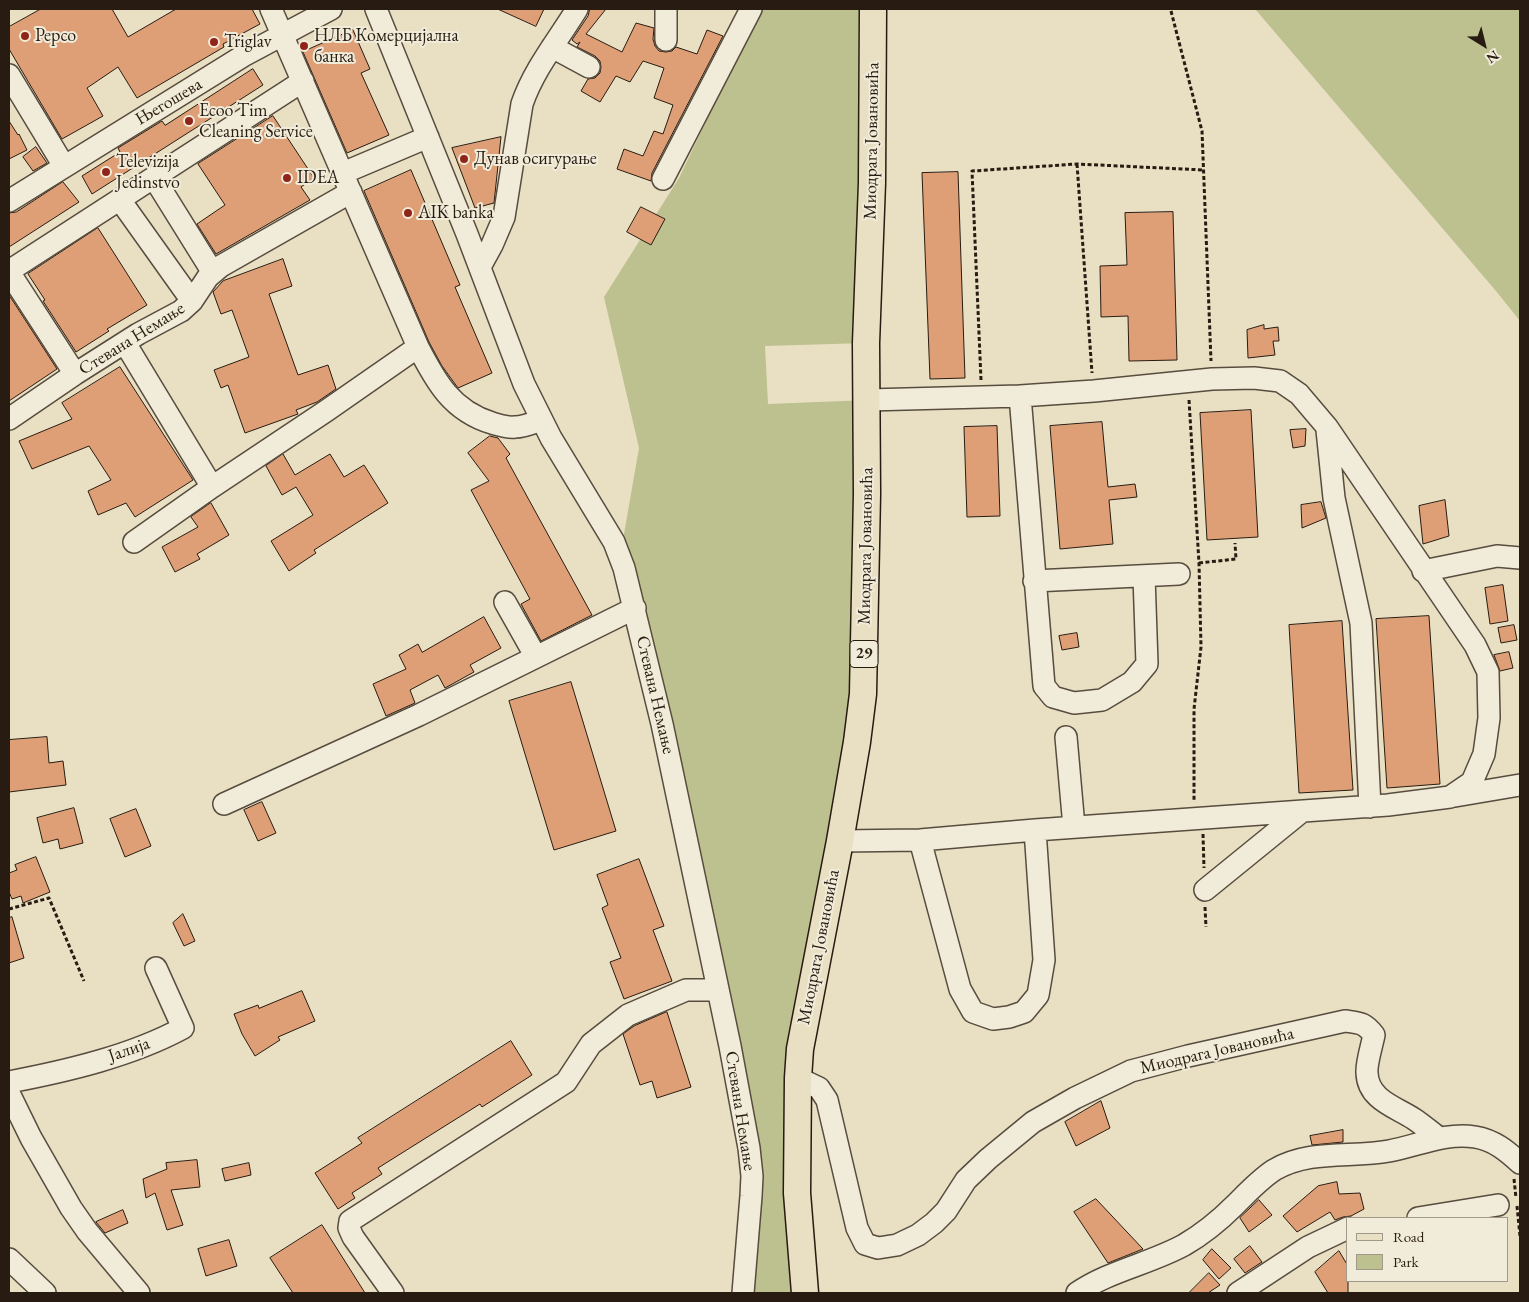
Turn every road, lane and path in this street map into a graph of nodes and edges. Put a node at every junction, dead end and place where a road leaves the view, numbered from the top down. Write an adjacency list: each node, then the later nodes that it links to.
1 (271, 9): 9 (street)
2 (331, 9): 9 (street, Његошева)
3 (376, 9): 15 (street, Стевана Немање)
4 (577, 9): 11 (street)
5 (666, 9): 10 (street)
6 (751, 9): 20 (street)
7 (874, 9): 36 (main road, Миодрага Јовановића / 29)
8 (1171, 12): 18 (path)
9 (282, 36): 14 (street); 17 (street, Његошева)
10 (666, 40)
11 (552, 47): 12 (street); 24 (street)
12 (589, 68)
13 (9, 75): 17 (street)
14 (303, 81): 19 (street); 21 (street)
15 (428, 136): 21 (street, Стевана Немање); 24 (street, Стевана Немање)
16 (1077, 164): 18 (path); 33 (path); 35 (path)
17 (64, 166): 23 (street, Његошева)
18 (1204, 170): 31 (path)
19 (154, 178): 22 (street); 25 (street)
20 (663, 179)
21 (347, 182): 25 (street, Стевана Немање); 29 (street)
22 (120, 200): 26 (street); 27 (street)
23 (9, 201)
24 (480, 267): 38 (street, Стевана Немање)
25 (215, 271): 27 (street, Стевана Немање)
26 (9, 272): 30 (street)
27 (192, 301): 28 (street, Стевана Немање)
28 (125, 343): 30 (street, Стевана Немање); 40 (street)
29 (418, 347): 38 (street); 40 (street)
30 (75, 374): 37 (street, Стевана Немање)
31 (1212, 379): 32 (street); 39 (street)
32 (1188, 382): 33 (street); 44 (path)
33 (1094, 391): 34 (street)
34 (1020, 396): 35 (street); 48 (street)
35 (982, 398): 36 (street)
36 (868, 400): 62 (main road, Миодрага Јовановића / 29)
37 (9, 419)
38 (541, 420): 50 (street, Стевана Немање)
39 (1327, 427): 45 (street); 56 (street)
40 (212, 487): 41 (street)
41 (134, 542)
42 (1235, 543): 44 (path)
43 (1520, 558): 45 (street)
44 (1199, 563): 58 (path)
45 (1424, 571): 54 (street)
46 (1179, 574): 47 (street)
47 (1144, 576): 48 (street); 48 (street)
48 (1034, 581)
49 (505, 602): 51 (street)
50 (635, 608): 51 (street); 67 (street, Стевана Немање)
51 (536, 656): 55 (street)
52 (1066, 736): 59 (street)
53 (1520, 785): 54 (street)
54 (1450, 797): 56 (street)
55 (224, 804)
56 (1370, 807): 57 (street)
57 (1300, 812): 58 (street); 63 (street)
58 (1194, 819): 59 (street)
59 (1074, 827): 60 (street)
60 (1035, 830): 61 (street); 61 (street)
61 (920, 840): 62 (street)
62 (840, 841): 68 (main road, Миодрага Јовановића / 29)
63 (1205, 890)
64 (9, 909): 66 (path)
65 (156, 968): 69 (street, Јалија)
66 (84, 981)
67 (717, 990): 80 (street); 81 (street, Стевана Немање)
68 (798, 1078): 71 (street, Миодрага Јовановића); 82 (main road, Миодрага Јовановића / 29)
69 (9, 1082)
70 (9, 1094): 79 (street)
71 (1439, 1138): 72 (street); 83 (street)
72 (1516, 1159): 76 (path)
73 (1498, 1205): 74 (street)
74 (1424, 1217)
75 (1346, 1229): 84 (street)
76 (1520, 1236)
77 (9, 1259): 78 (street)
78 (45, 1293)
79 (139, 1293)
80 (393, 1293)
81 (743, 1293)
82 (805, 1293)
83 (1077, 1293)
84 (1238, 1293)

